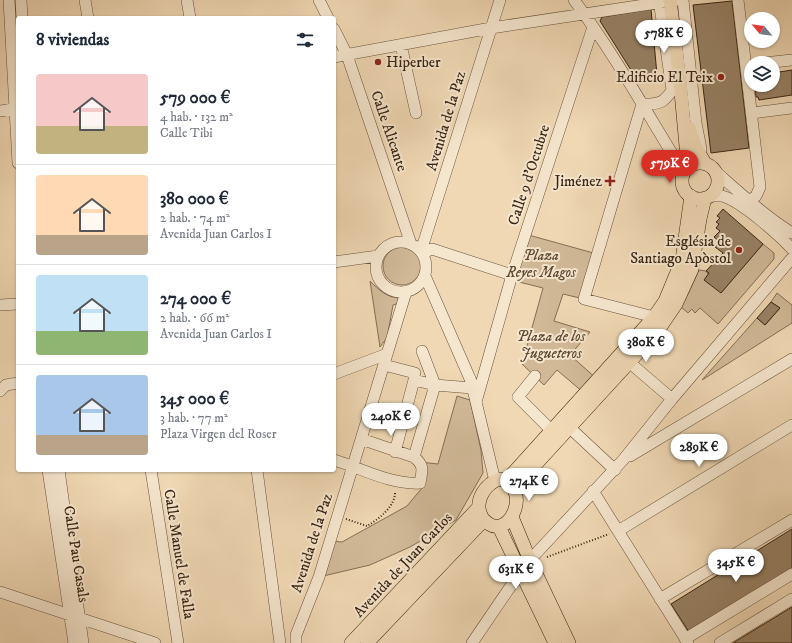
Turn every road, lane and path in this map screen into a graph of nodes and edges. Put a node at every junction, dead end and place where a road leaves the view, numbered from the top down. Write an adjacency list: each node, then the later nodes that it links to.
1 (9, 0): 27 (street)
2 (21, 0): 11 (street)
3 (85, 0): 12 (street)
4 (187, 0): 13 (street)
5 (319, 0): 14 (street)
6 (500, 0): 16 (street, Avenida de la Paz)
7 (574, 0): 10 (street)
8 (738, 0): 20 (street)
9 (670, 1): 10 (street); 25 (main road); 35 (street)
10 (584, 14): 15 (street); 16 (street)
11 (22, 16)
12 (88, 16)
13 (190, 16)
14 (327, 16)
15 (593, 27): 24 (street); 48 (street, Calle 9 d'Octubre)
16 (491, 28): 18 (street); 44 (street, Avenida de la Paz)
17 (336, 34): 19 (street, Calle Alicante)
18 (400, 45): 19 (street); 33 (street)
19 (347, 55): 21 (street); 42 (street, Calle Alicante)
20 (747, 56)
21 (336, 57)
22 (792, 60): 23 (street)
23 (780, 61)
24 (628, 81): 25 (path); 28 (street)
25 (674, 82): 28 (street); 29 (main road)
26 (750, 92): 34 (street)
27 (16, 94)
28 (642, 104): 36 (street); 53 (street)
29 (681, 106): 35 (main road); 36 (main road)
30 (16, 108): 32 (street)
31 (792, 108): 34 (street)
32 (0, 111)
33 (416, 113)
34 (752, 113): 40 (street)
35 (704, 161): 36 (main road); 37 (main road)
36 (686, 171): 38 (main road)
37 (716, 172): 39 (main road); 40 (street)
38 (691, 196): 39 (main road); 53 (main road)
39 (708, 197): 43 (street); 57 (main road)
40 (749, 201): 41 (street)
41 (792, 233)
42 (411, 244): 44 (street); 45 (street)
43 (792, 249)
44 (422, 252): 48 (street); 49 (street)
45 (378, 256): 47 (street); 50 (street)
46 (792, 258): 65 (street)
47 (336, 262)
48 (512, 275): 66 (street, Calle 9 d'Octubre)
49 (425, 276): 50 (street); 63 (street)
50 (406, 292): 56 (street, Avenida de la Paz)
51 (16, 304): 52 (street)
52 (0, 305)
53 (654, 316): 69 (main road)
54 (422, 351): 62 (street)
55 (792, 359): 73 (street)
56 (385, 360): 58 (street); 59 (street); 70 (street, Avenida de la Paz)
57 (629, 362): 65 (street); 68 (main road)
58 (336, 373)
59 (415, 373)
60 (535, 376): 69 (street)
61 (16, 383): 64 (street)
62 (436, 385): 63 (street); 71 (street); 72 (street)
63 (472, 388): 66 (street)
64 (0, 391)
65 (672, 399): 73 (street)
66 (476, 402): 81 (street)
67 (792, 425): 89 (street)
68 (569, 427): 76 (street); 81 (main road)
69 (551, 430): 81 (main road)
70 (361, 439): 71 (street); 75 (street, Avenida de la Paz)
71 (395, 452): 72 (street)
72 (414, 457): 75 (street)
73 (623, 460): 76 (street)
74 (336, 461): 75 (street)
75 (352, 466): 102 (street, Avenida de la Paz)
76 (615, 470): 83 (street)
77 (48, 472): 95 (street, Calle Pau Casals)
78 (59, 472): 95 (street, Calle Pau Casals)
79 (151, 472): 100 (street, Calle Manuel de Falla)
80 (257, 472): 101 (street)
81 (505, 483): 84 (main road); 85 (main road)
82 (395, 486): 86 (path)
83 (593, 491): 89 (street); 90 (street)
84 (481, 514): 88 (main road); 103 (main road, Avenida de Juan Carlos); 104 (main road, Avenida de Juan Carlos)
85 (512, 517): 88 (main road); 90 (main road)
86 (344, 519)
87 (792, 520): 93 (street)
88 (499, 527): 90 (main road)
89 (618, 531): 90 (path); 93 (street)
90 (527, 565): 105 (street); 106 (main road); 107 (main road)
91 (792, 574): 96 (street)
92 (0, 592): 95 (street)
93 (660, 599): 96 (street)
94 (792, 599): 108 (street)
95 (75, 617): 97 (street, Calle Pau Casals); 98 (street, Calle Pau Casals); 99 (street)
96 (687, 641)
97 (74, 643)
98 (83, 643)
99 (155, 643)
100 (178, 643)
101 (280, 643)
102 (296, 643)
103 (351, 643)
104 (367, 643)
105 (472, 643)
106 (554, 643)
107 (569, 643)
108 (720, 643)

